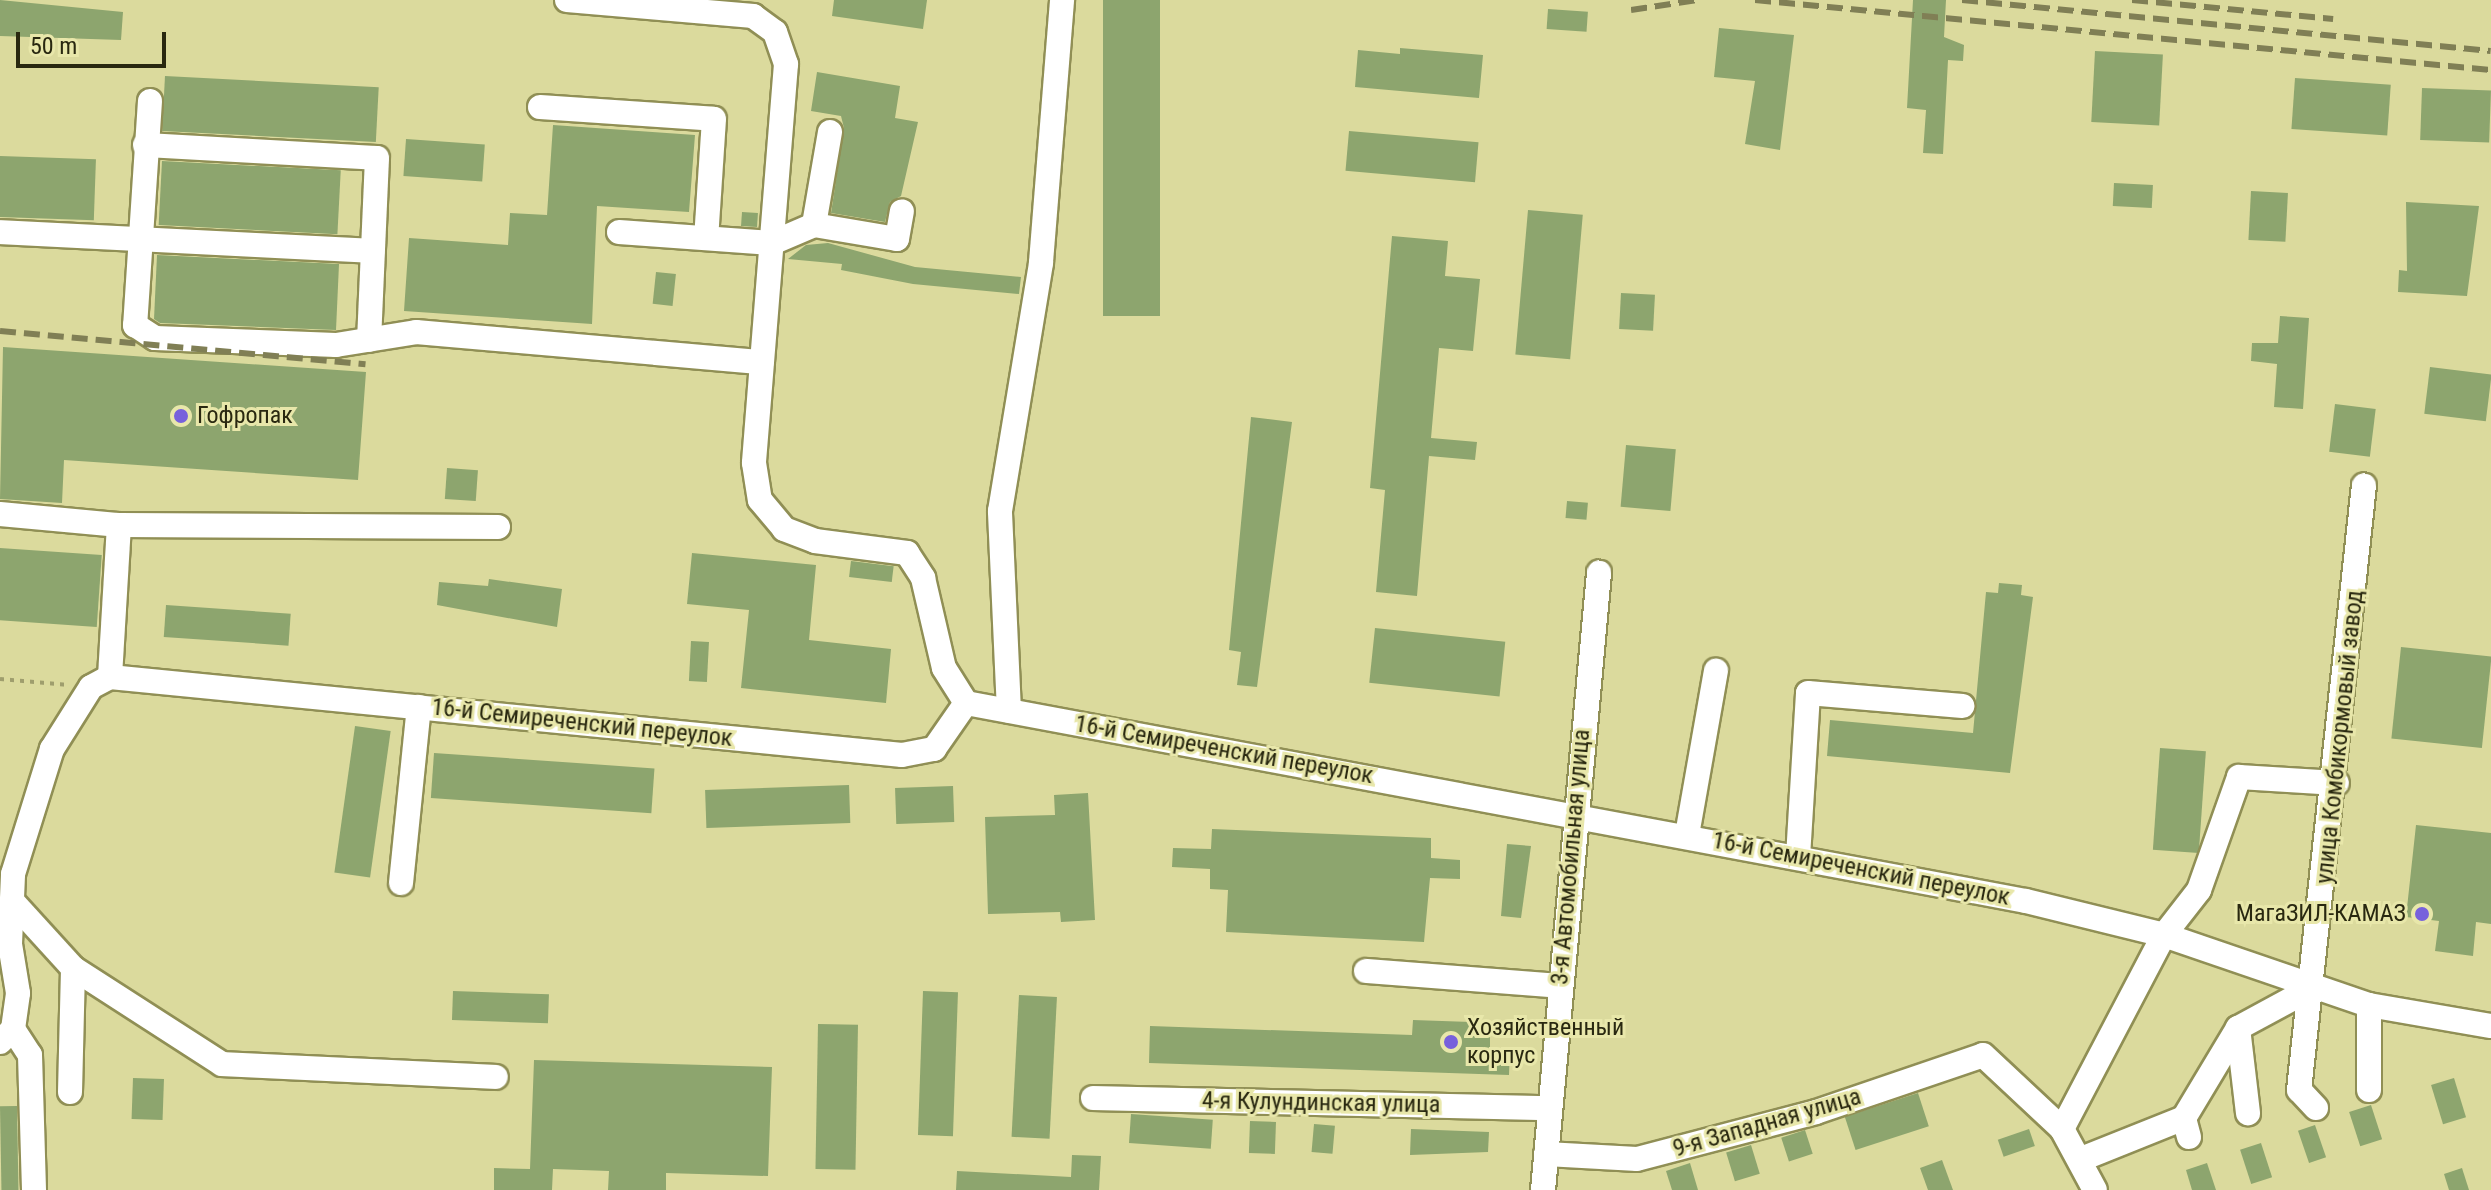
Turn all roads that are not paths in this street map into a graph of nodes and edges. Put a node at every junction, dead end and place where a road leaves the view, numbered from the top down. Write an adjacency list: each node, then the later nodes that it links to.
1 (567, 0): 13 (street)
2 (1062, 0): 27 (street)
3 (150, 101): 6 (street)
4 (540, 107): 11 (street)
5 (830, 132): 8 (street)
6 (145, 145): 12 (street); 14 (street)
7 (902, 211): 8 (street)
8 (814, 225): 13 (street)
9 (0, 232): 12 (street)
10 (619, 232): 11 (street)
11 (706, 238): 13 (street)
12 (135, 239): 14 (street); 15 (street)
13 (772, 243): 16 (street)
14 (373, 251): 15 (street)
15 (369, 340): 16 (street)
16 (762, 362): 24 (street)
17 (2364, 485): 28 (street, улица Комбикормовый завод)
18 (0, 514): 19 (street)
19 (119, 525): 20 (street); 23 (street)
20 (498, 527)
21 (1599, 573): 29 (street, 3-я Автомобильная улица)
22 (1716, 671): 30 (street)
23 (101, 682): 26 (street, 16-й Семиреченский переулок); 33 (street)
24 (966, 703): 26 (street, 16-й Семиреченский переулок); 27 (street, 16-й Семиреченский переулок)
25 (1962, 706): 31 (street)
26 (419, 707): 32 (street)
27 (1009, 711): 29 (street, 16-й Семиреченский переулок)
28 (2337, 783): 34 (street); 38 (street, улица Комбикормовый завод)
29 (1573, 813): 30 (street, 16-й Семиреченский переулок); 37 (street, 3-я Автомобильная улица)
30 (1687, 835): 31 (street, 16-й Семиреченский переулок)
31 (1798, 857): 34 (street, 16-й Семиреченский переулок)
32 (401, 883)
33 (12, 901): 35 (street); 42 (street)
34 (2164, 935): 38 (street, 16-й Семиреченский переулок); 50 (street)
35 (73, 968): 43 (street); 45 (street)
36 (1366, 971): 37 (street)
37 (1560, 986): 47 (street, 3-я Автомобильная улица)
38 (2312, 988): 39 (street, 16-й Семиреченский переулок); 41 (street); 48 (street, улица Комбикормовый завод)
39 (2369, 1005): 40 (street, 16-й Семиреченский переулок); 44 (street)
40 (2491, 1026)
41 (2238, 1028): 49 (street); 52 (street)
42 (7, 1035): 54 (street)
43 (496, 1077)
44 (2369, 1090)
45 (70, 1092)
46 (1093, 1098): 47 (street, 4-я Кулундинская улица)
47 (1549, 1108): 51 (street, 3-я Автомобильная улица)
48 (2316, 1108)
49 (2248, 1113)
50 (2062, 1129): 51 (street, 9-я Западная улица); 52 (street)
51 (1546, 1154): 55 (street, 3-я Автомобильная улица)
52 (2084, 1158): 53 (street)
53 (2088, 1188)
54 (34, 1190)
55 (1543, 1190)

